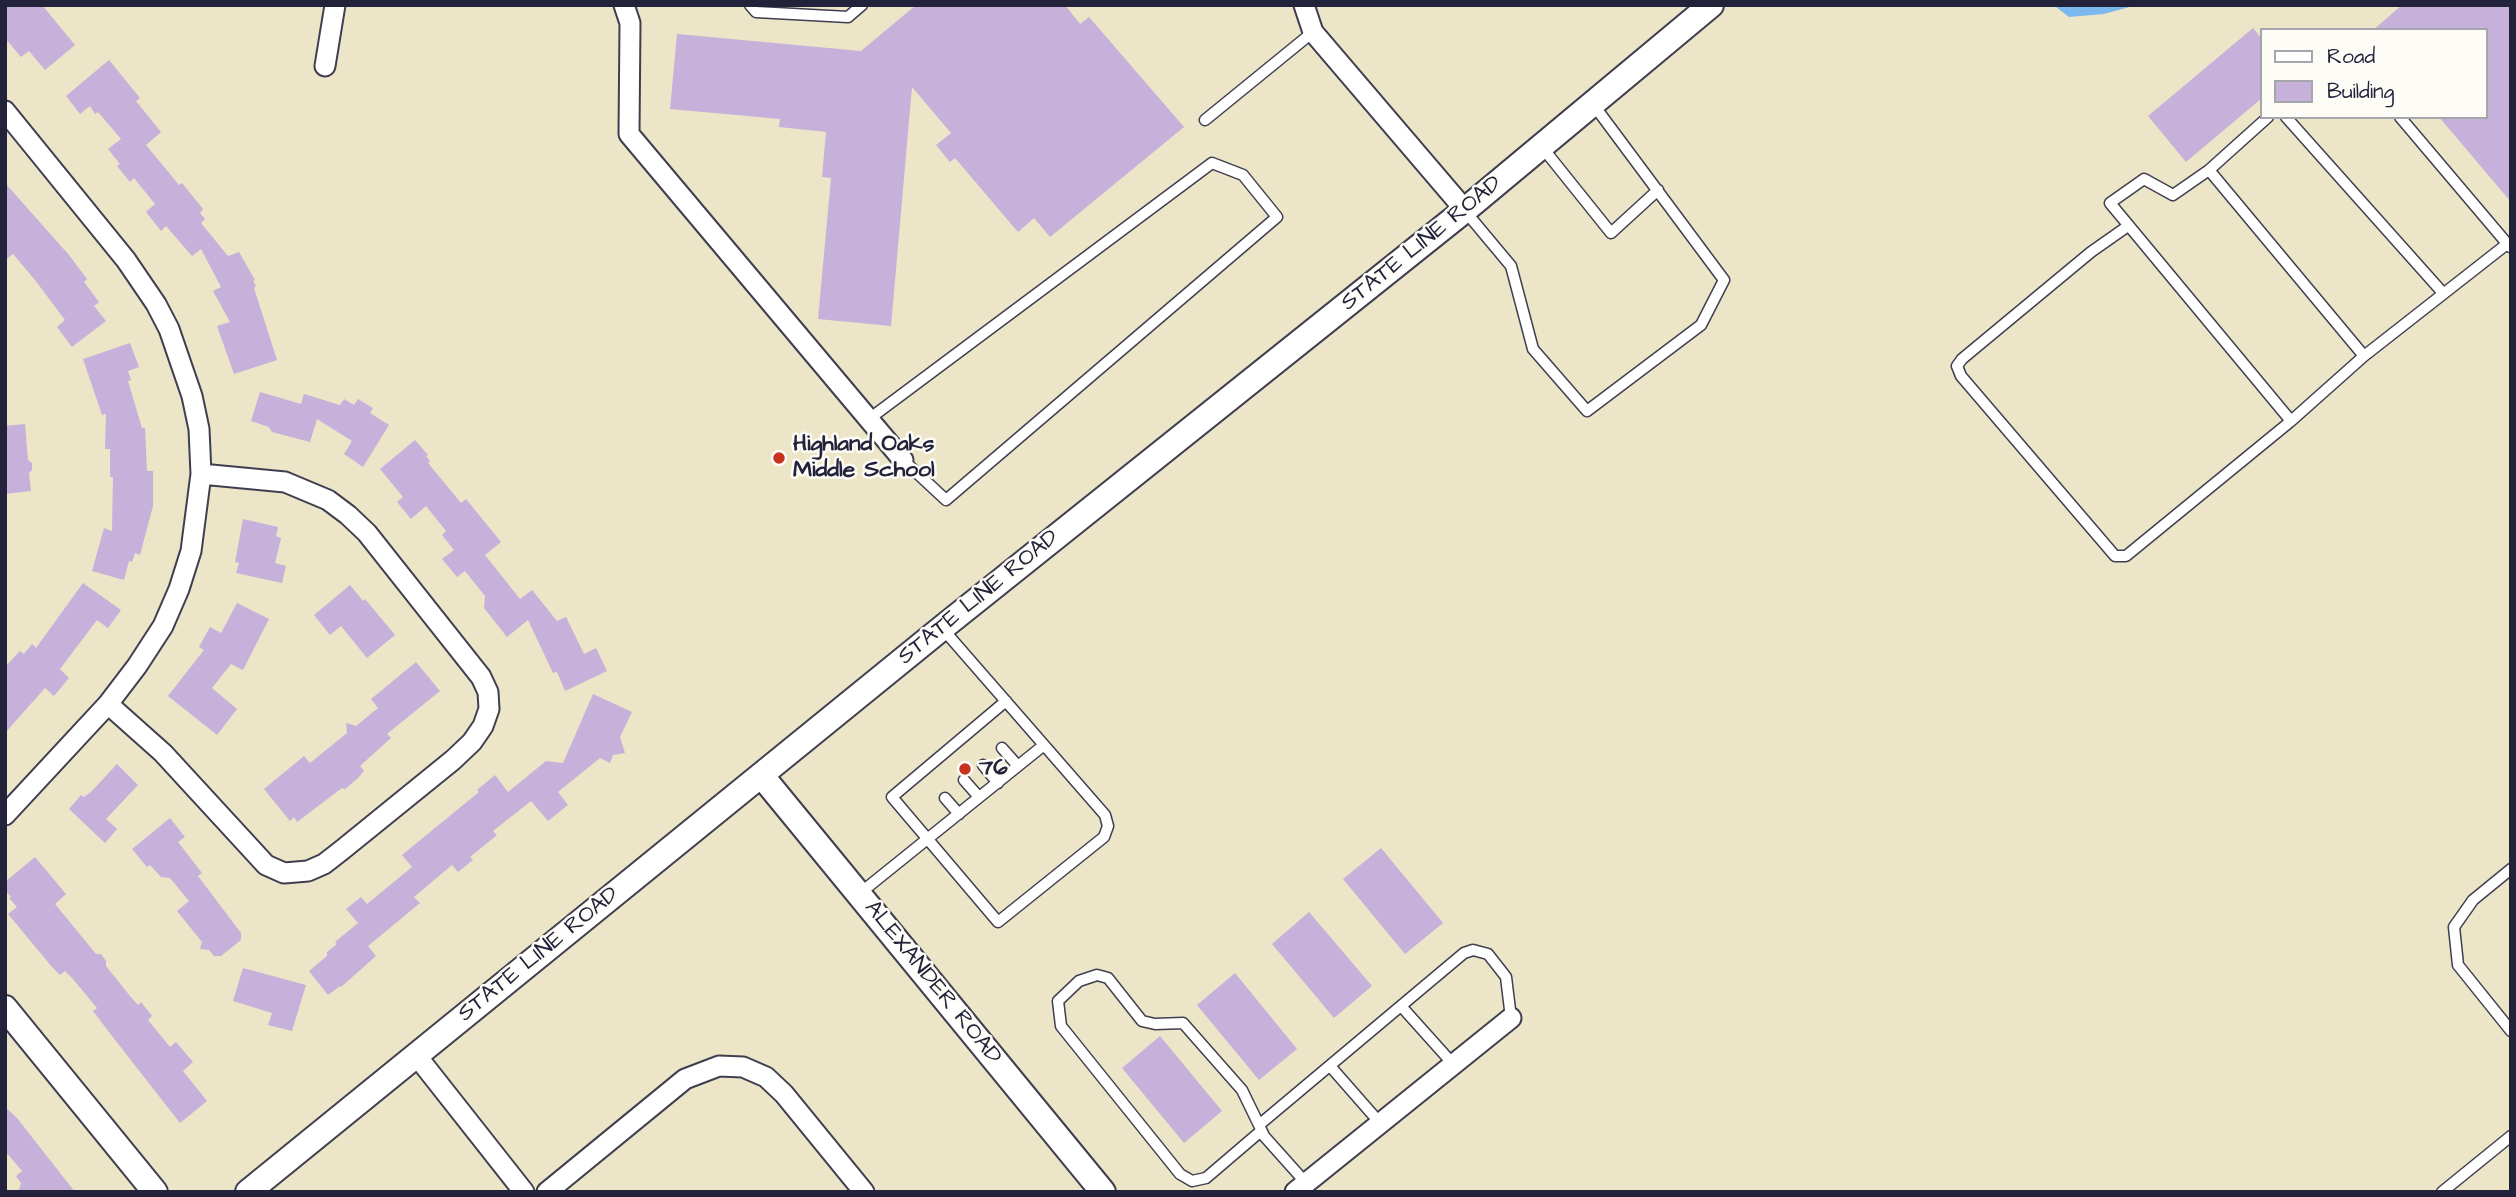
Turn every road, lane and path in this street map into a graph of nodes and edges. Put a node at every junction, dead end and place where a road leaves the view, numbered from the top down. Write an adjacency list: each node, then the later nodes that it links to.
1 (335, 5): 8 (street)
2 (624, 5): 23 (street)
3 (750, 5): 4 (lane)
4 (862, 5)
5 (1304, 5): 7 (street)
6 (1711, 5): 9 (street, STATE LINE ROAD)
7 (1313, 32): 14 (lane); 18 (street)
8 (325, 66)
9 (1593, 104): 15 (street, STATE LINE ROAD); 17 (lane)
10 (5, 111): 26 (street)
11 (2266, 119): 16 (lane)
12 (2288, 119): 21 (lane)
13 (2402, 119): 20 (lane)
14 (1205, 120)
15 (1541, 146): 17 (lane); 18 (street, STATE LINE ROAD)
16 (2209, 170): 19 (lane); 22 (lane)
17 (1658, 190): 18 (lane)
18 (1465, 210): 27 (street, STATE LINE ROAD)
19 (2128, 226): 24 (lane); 24 (lane)
20 (2509, 246): 21 (lane)
21 (2443, 293): 22 (lane)
22 (2364, 356): 24 (lane)
23 (869, 419): 25 (street); 25 (lane)
24 (2291, 421)
25 (903, 460)
26 (201, 474): 29 (street); 29 (street)
27 (942, 628): 28 (lane); 35 (street, STATE LINE ROAD)
28 (1006, 701): 30 (lane); 34 (lane)
29 (108, 704): 42 (street)
30 (1044, 745): 33 (lane); 43 (lane)
31 (1002, 748): 33 (lane)
32 (983, 765): 38 (lane)
33 (1018, 766): 38 (lane)
34 (922, 771): 36 (lane); 43 (lane)
35 (761, 775): 45 (street, ALEXANDER ROAD); 50 (street, STATE LINE ROAD)
36 (930, 780)
37 (964, 780): 40 (lane)
38 (998, 782): 40 (lane)
39 (945, 797): 41 (lane)
40 (979, 797): 41 (lane)
41 (959, 814): 43 (lane)
42 (5, 815)
43 (928, 839): 45 (lane)
44 (2511, 869): 49 (lane)
45 (859, 894): 62 (street, ALEXANDER ROAD)
46 (1401, 1006): 48 (lane); 51 (lane); 52 (lane)
47 (5, 1008): 57 (street)
48 (1511, 1018): 51 (street)
49 (2511, 1031)
50 (416, 1055): 58 (street, STATE LINE ROAD); 59 (street)
51 (1453, 1064): 53 (street)
52 (1330, 1066): 53 (lane); 54 (lane)
53 (1380, 1123): 56 (street)
54 (1260, 1128): 54 (lane); 56 (lane)
55 (2511, 1136): 63 (lane)
56 (1301, 1187)
57 (155, 1192)
58 (248, 1192)
59 (524, 1192)
60 (547, 1192): 61 (street)
61 (864, 1192)
62 (1103, 1192)
63 (2442, 1192)

